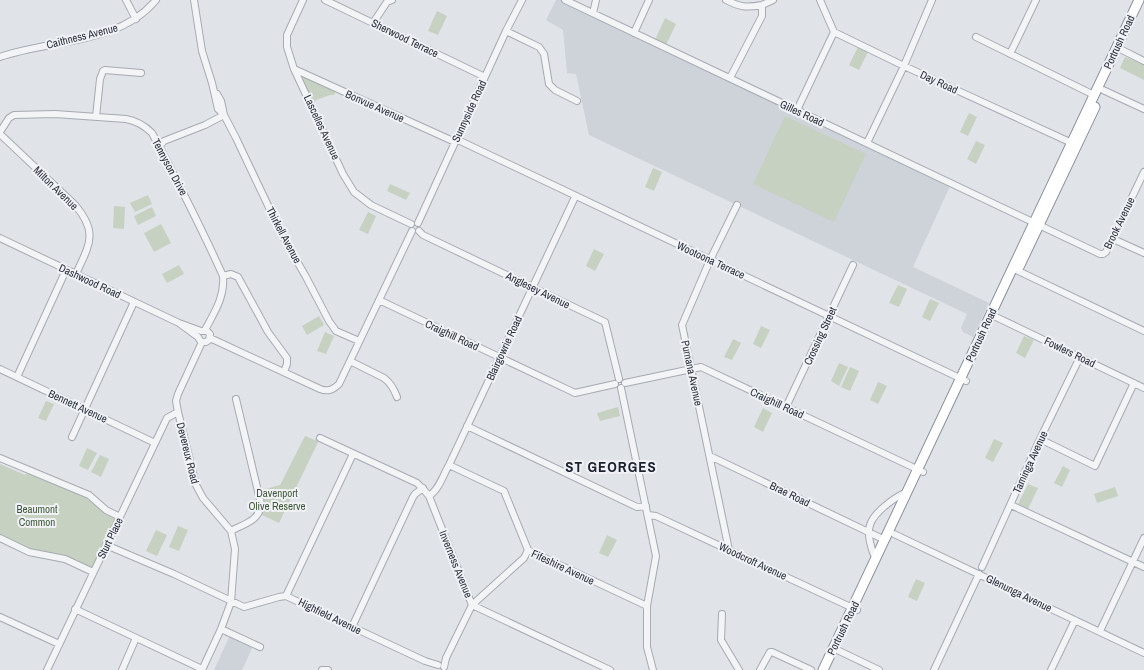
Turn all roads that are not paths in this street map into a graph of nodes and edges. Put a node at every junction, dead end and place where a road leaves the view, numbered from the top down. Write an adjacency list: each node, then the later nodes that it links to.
1 (126, 0): 20 (street)
2 (156, 0): 20 (street, Caithness Avenue)
3 (194, 0): 40 (street, Thirkell Avenue)
4 (303, 0): 31 (street, Lascelles Avenue)
5 (326, 0): 21 (street, Sherwood Terrace)
6 (522, 0): 22 (street, Sunnyside Road)
7 (565, 0): 19 (street, Gilles Road)
8 (596, 0): 19 (street)
9 (649, 0): 24 (street)
10 (726, 0): 18 (street)
11 (773, 0): 18 (street)
12 (820, 0): 23 (street)
13 (932, 0): 30 (street)
14 (1036, 0): 27 (street)
15 (1139, 0): 36 (highway, Portrush Road)
16 (389, 1): 21 (street)
17 (1144, 3): 26 (highway, Portrush Road)
18 (762, 5): 34 (street)
19 (593, 13): 24 (street, Gilles Road)
20 (136, 19): 28 (street, Caithness Avenue)
21 (373, 23): 33 (street, Sherwood Terrace)
22 (506, 31): 33 (street, Sunnyside Road); 37 (street)
23 (834, 32): 30 (street, Day Road); 39 (street)
24 (634, 33): 34 (street, Gilles Road)
25 (976, 38): 27 (street)
26 (1122, 50): 29 (street); 35 (highway, Portrush Road)
27 (1010, 54): 36 (street)
28 (0, 57)
29 (1144, 61)
30 (904, 66): 46 (street); 47 (street, Day Road)
31 (294, 69): 45 (street, Bonvue Avenue); 53 (street, Lascelles Avenue)
32 (141, 73): 41 (street)
33 (485, 77): 45 (street, Sunnyside Road)
34 (730, 78): 39 (street, Gilles Road)
35 (1103, 90): 38 (street); 47 (highway, Portrush Road)
36 (1094, 94): 47 (highway, Portrush Road)
37 (577, 101)
38 (1144, 109)
39 (797, 110): 46 (street, Gilles Road)
40 (224, 115): 43 (street); 75 (street, Thirkell Avenue)
41 (96, 117): 42 (street, Tennyson Drive); 44 (street, Tennyson Drive)
42 (0, 133): 63 (street, Milton Avenue)
43 (174, 137): 44 (street); 48 (street)
44 (154, 138): 48 (street, Tennyson Drive)
45 (456, 141): 51 (street, Wootoona Terrace); 53 (street, Sunnyside Road)
46 (867, 143): 54 (street, Gilles Road)
47 (1074, 144): 54 (highway, Portrush Road)
48 (159, 147): 64 (street, Tennyson Drive)
49 (1144, 172): 50 (street, Brook Avenue)
50 (1141, 185): 57 (street, Brook Avenue)
51 (575, 197): 59 (street, Wootoona Terrace); 65 (street, Blairgowrie Road)
52 (737, 205): 59 (street, Purnana Avenue)
53 (414, 223): 55 (street)
54 (1037, 224): 57 (street, Brook Avenue); 62 (highway, Portrush Road)
55 (416, 231): 65 (street, Anglesey Avenue); 66 (street)
56 (0, 238): 61 (street, Dashwood Road)
57 (1113, 239): 58 (street)
58 (1144, 253)
59 (710, 260): 68 (street, Wootoona Terrace); 80 (street, Purnana Avenue)
60 (853, 265): 68 (street, Crossing Street)
61 (66, 270): 63 (street, Dashwood Road); 83 (street)
62 (1015, 270): 69 (highway, Portrush Road); 72 (street); 84 (highway, Portrush Road)
63 (76, 274): 67 (street, Dashwood Road)
64 (223, 276): 71 (street, Tennyson Drive); 82 (street)
65 (532, 288): 77 (street, Blairgowrie Road); 85 (street, Anglesey Avenue)
66 (379, 300): 75 (street); 77 (street, Craighill Road)
67 (134, 302): 70 (street, Dashwood Road); 91 (street)
68 (829, 316): 84 (street, Wootoona Terrace); 90 (street, Crossing Street)
69 (996, 317): 78 (street, Fowlers Road); 84 (highway, Portrush Road)
70 (179, 323): 71 (street); 73 (street)
71 (203, 330): 73 (street); 74 (street)
72 (1144, 331)
73 (198, 337): 76 (street)
74 (210, 338): 76 (street); 82 (street)
75 (359, 341): 79 (street)
76 (202, 342): 92 (street, Devereux Road)
77 (500, 357): 85 (street, Craighill Road); 93 (street, Blairgowrie Road)
78 (1080, 357): 86 (street, Fowlers Road); 96 (street, Taminga Avenue)
79 (350, 361): 82 (street); 88 (street)
80 (692, 368): 85 (street, Craighill Road); 90 (street, Craighill Road); 99 (street, Purnana Avenue)
81 (0, 369): 83 (street, Bennett Avenue)
82 (284, 372)
83 (17, 377): 91 (street, Bennett Avenue)
84 (963, 380): 102 (highway, Portrush Road)
85 (620, 383): 107 (street, Anglesey Avenue)
86 (1134, 383): 87 (street, Fowlers Road); 96 (street)
87 (1144, 388)
88 (397, 397)
89 (236, 399): 110 (street)
90 (786, 407): 102 (street, Craighill Road)
91 (85, 410): 94 (street); 97 (street, Bennett Avenue)
92 (178, 412): 97 (street, Sturt Place); 110 (street, Devereux Road)
93 (467, 426): 101 (street, Blairgowrie Road); 107 (street)
94 (72, 437)
95 (320, 438): 98 (street, Inverness Avenue)
96 (1040, 439): 106 (street, Taminga Avenue)
97 (155, 443): 109 (street, Sturt Place)
98 (353, 454): 103 (street, Inverness Avenue); 125 (street)
99 (710, 456): 111 (street, Brae Road); 118 (street, Purnana Avenue)
100 (0, 458): 109 (street)
101 (449, 465): 105 (street, Blairgowrie Road); 117 (street, Fifeshire Avenue)
102 (920, 471): 104 (highway, Portrush Road); 112 (highway, Portrush Road)
103 (423, 488): 105 (street, Inverness Avenue); 134 (street)
104 (908, 492): 111 (street); 115 (highway, Portrush Road)
105 (428, 496): 127 (street, Inverness Avenue)
106 (1010, 505): 120 (street); 121 (street, Taminga Avenue)
107 (646, 506): 108 (street, Anglesey Avenue)
108 (648, 515): 118 (street, Woodcroft Avenue); 128 (street, Anglesey Avenue)
109 (120, 517): 116 (street, Sturt Place)
110 (231, 531): 126 (street, Devereux Road)
111 (869, 532): 115 (street, Brae Road); 119 (street)
112 (894, 534): 124 (street, Glenunga Avenue); 130 (highway, Portrush Road)
113 (0, 538): 123 (street)
114 (1144, 538): 120 (street)
115 (885, 540): 119 (highway, Portrush Road)
116 (106, 545): 123 (street, Sturt Place); 126 (street, Highfield Avenue)
117 (528, 550): 127 (street); 128 (street, Fifeshire Avenue)
118 (729, 550): 130 (street, Woodcroft Avenue)
119 (876, 559): 130 (highway, Portrush Road)
120 (1133, 562): 122 (street); 136 (street)
121 (982, 567)
122 (1144, 567)
123 (93, 572): 129 (street, Sturt Place)
124 (979, 574): 133 (street, Glenunga Avenue); 156 (street)
125 (286, 596): 126 (street, Highfield Avenue); 134 (street, Highfield Avenue)
126 (231, 602): 135 (street, Devereux Road)
127 (472, 605): 142 (street); 148 (street, Inverness Avenue)
128 (647, 606): 149 (street, Anglesey Avenue)
129 (75, 609): 137 (street); 138 (street, Sturt Place)
130 (855, 609): 140 (highway, Portrush Road)
131 (722, 614): 150 (street)
132 (0, 616): 138 (street)
133 (1075, 620): 136 (street, Glenunga Avenue); 157 (street)
134 (352, 627): 142 (street, Highfield Avenue)
135 (221, 629): 139 (street); 145 (street, Devereux Road)
136 (1100, 631): 141 (street, Glenunga Avenue)
137 (136, 638): 144 (street); 145 (street)
138 (59, 644): 143 (street, Sturt Place)
139 (260, 647)
140 (836, 649): 153 (highway, Portrush Road); 154 (highway, Portrush Road); 155 (street)
141 (1144, 653)
142 (441, 668)
143 (47, 670)
144 (122, 670)
145 (202, 670)
146 (322, 670): 147 (street)
147 (328, 670)
148 (610, 670)
149 (653, 670)
150 (739, 670)
151 (760, 670): 152 (street)
152 (811, 670)
153 (823, 670)
154 (829, 670)
155 (879, 670)
156 (934, 670)
157 (1051, 670)

